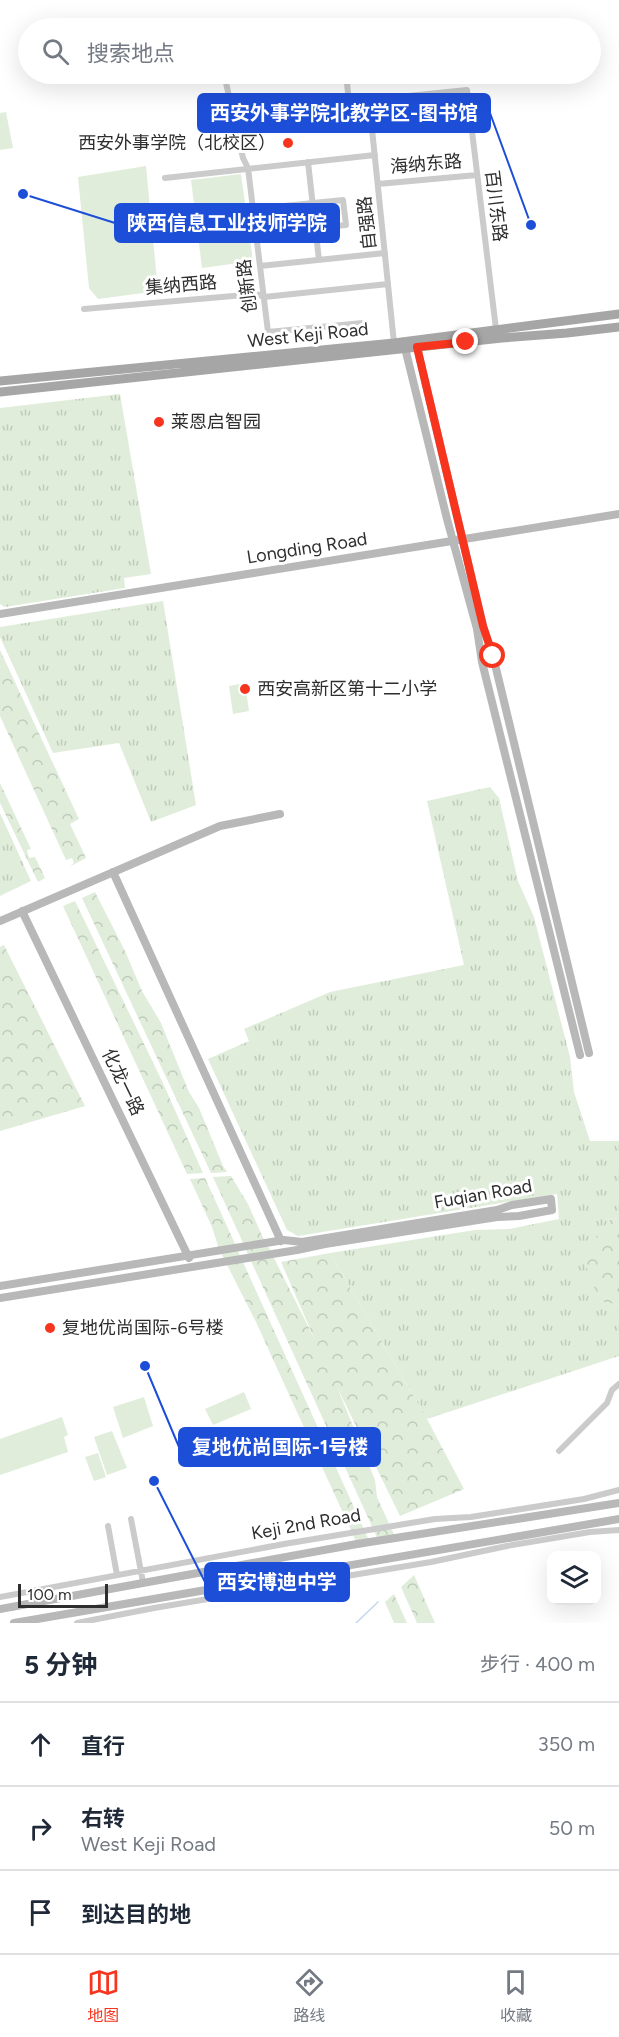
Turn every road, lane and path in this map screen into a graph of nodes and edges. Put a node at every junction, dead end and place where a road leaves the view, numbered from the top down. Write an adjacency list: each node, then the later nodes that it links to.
1 (226, 84): 6 (street, 创新路)
2 (347, 84): 3 (street, 百川东路)
3 (369, 100): 4 (street, 自强路); 7 (street, 百川东路)
4 (375, 155): 5 (street); 9 (street, 自强路)
5 (308, 162): 6 (street); 10 (street)
6 (248, 168): 8 (street); 14 (street, 创新路)
7 (477, 175): 9 (street, 海纳东路); 21 (street, 百川东路)
8 (165, 178)
9 (378, 184): 12 (street, 自强路)
10 (313, 203): 11 (street); 11 (street); 11 (street)
11 (315, 228): 13 (street)
12 (385, 253): 13 (street); 15 (street, 自强路)
13 (319, 260): 14 (street)
14 (260, 266): 16 (street, 创新路)
15 (388, 284): 16 (street, 集纳西路); 22 (street, 自强路)
16 (264, 297): 17 (street, 集纳西路); 19 (street, 创新路)
17 (84, 309)
18 (619, 314): 21 (main road, West Keji Road)
19 (363, 322)
20 (619, 327): 23 (main road, West Keji Road)
21 (496, 329): 22 (main road, West Keji Road)
22 (394, 343): 25 (main road, West Keji Road)
23 (417, 347): 24 (main road, West Keji Road); 28 (street)
24 (405, 348): 26 (main road, West Keji Road); 28 (street)
25 (0, 381)
26 (0, 392)
27 (619, 514): 28 (street, Longding Road)
28 (458, 540): 29 (street, Longding Road); 34 (street)
29 (0, 614)
30 (280, 814): 31 (street)
31 (113, 872): 32 (street); 35 (street)
32 (22, 911): 33 (street); 36 (street, 化龙一路)
33 (0, 921)
34 (584, 1054)
35 (281, 1241): 36 (street, Fuqian Road); 37 (street, Fuqian Road)
36 (188, 1256): 37 (street, 化龙一路); 38 (street, Fuqian Road)
37 (193, 1267): 39 (street, Fuqian Road)
38 (0, 1286)
39 (0, 1298)
40 (619, 1384): 41 (street)
41 (559, 1451)
42 (619, 1490): 48 (street, Keji 2nd Road)
43 (619, 1503): 50 (street, Keji 2nd Road)
44 (619, 1519): 53 (street)
45 (131, 1520): 48 (street)
46 (108, 1526): 49 (street)
47 (619, 1530): 54 (street)
48 (141, 1571): 49 (street, Keji 2nd Road); 50 (street)
49 (117, 1575): 51 (street, Keji 2nd Road)
50 (143, 1582): 52 (street, Keji 2nd Road)
51 (0, 1598)
52 (0, 1609)
53 (14, 1623)
54 (77, 1623)

